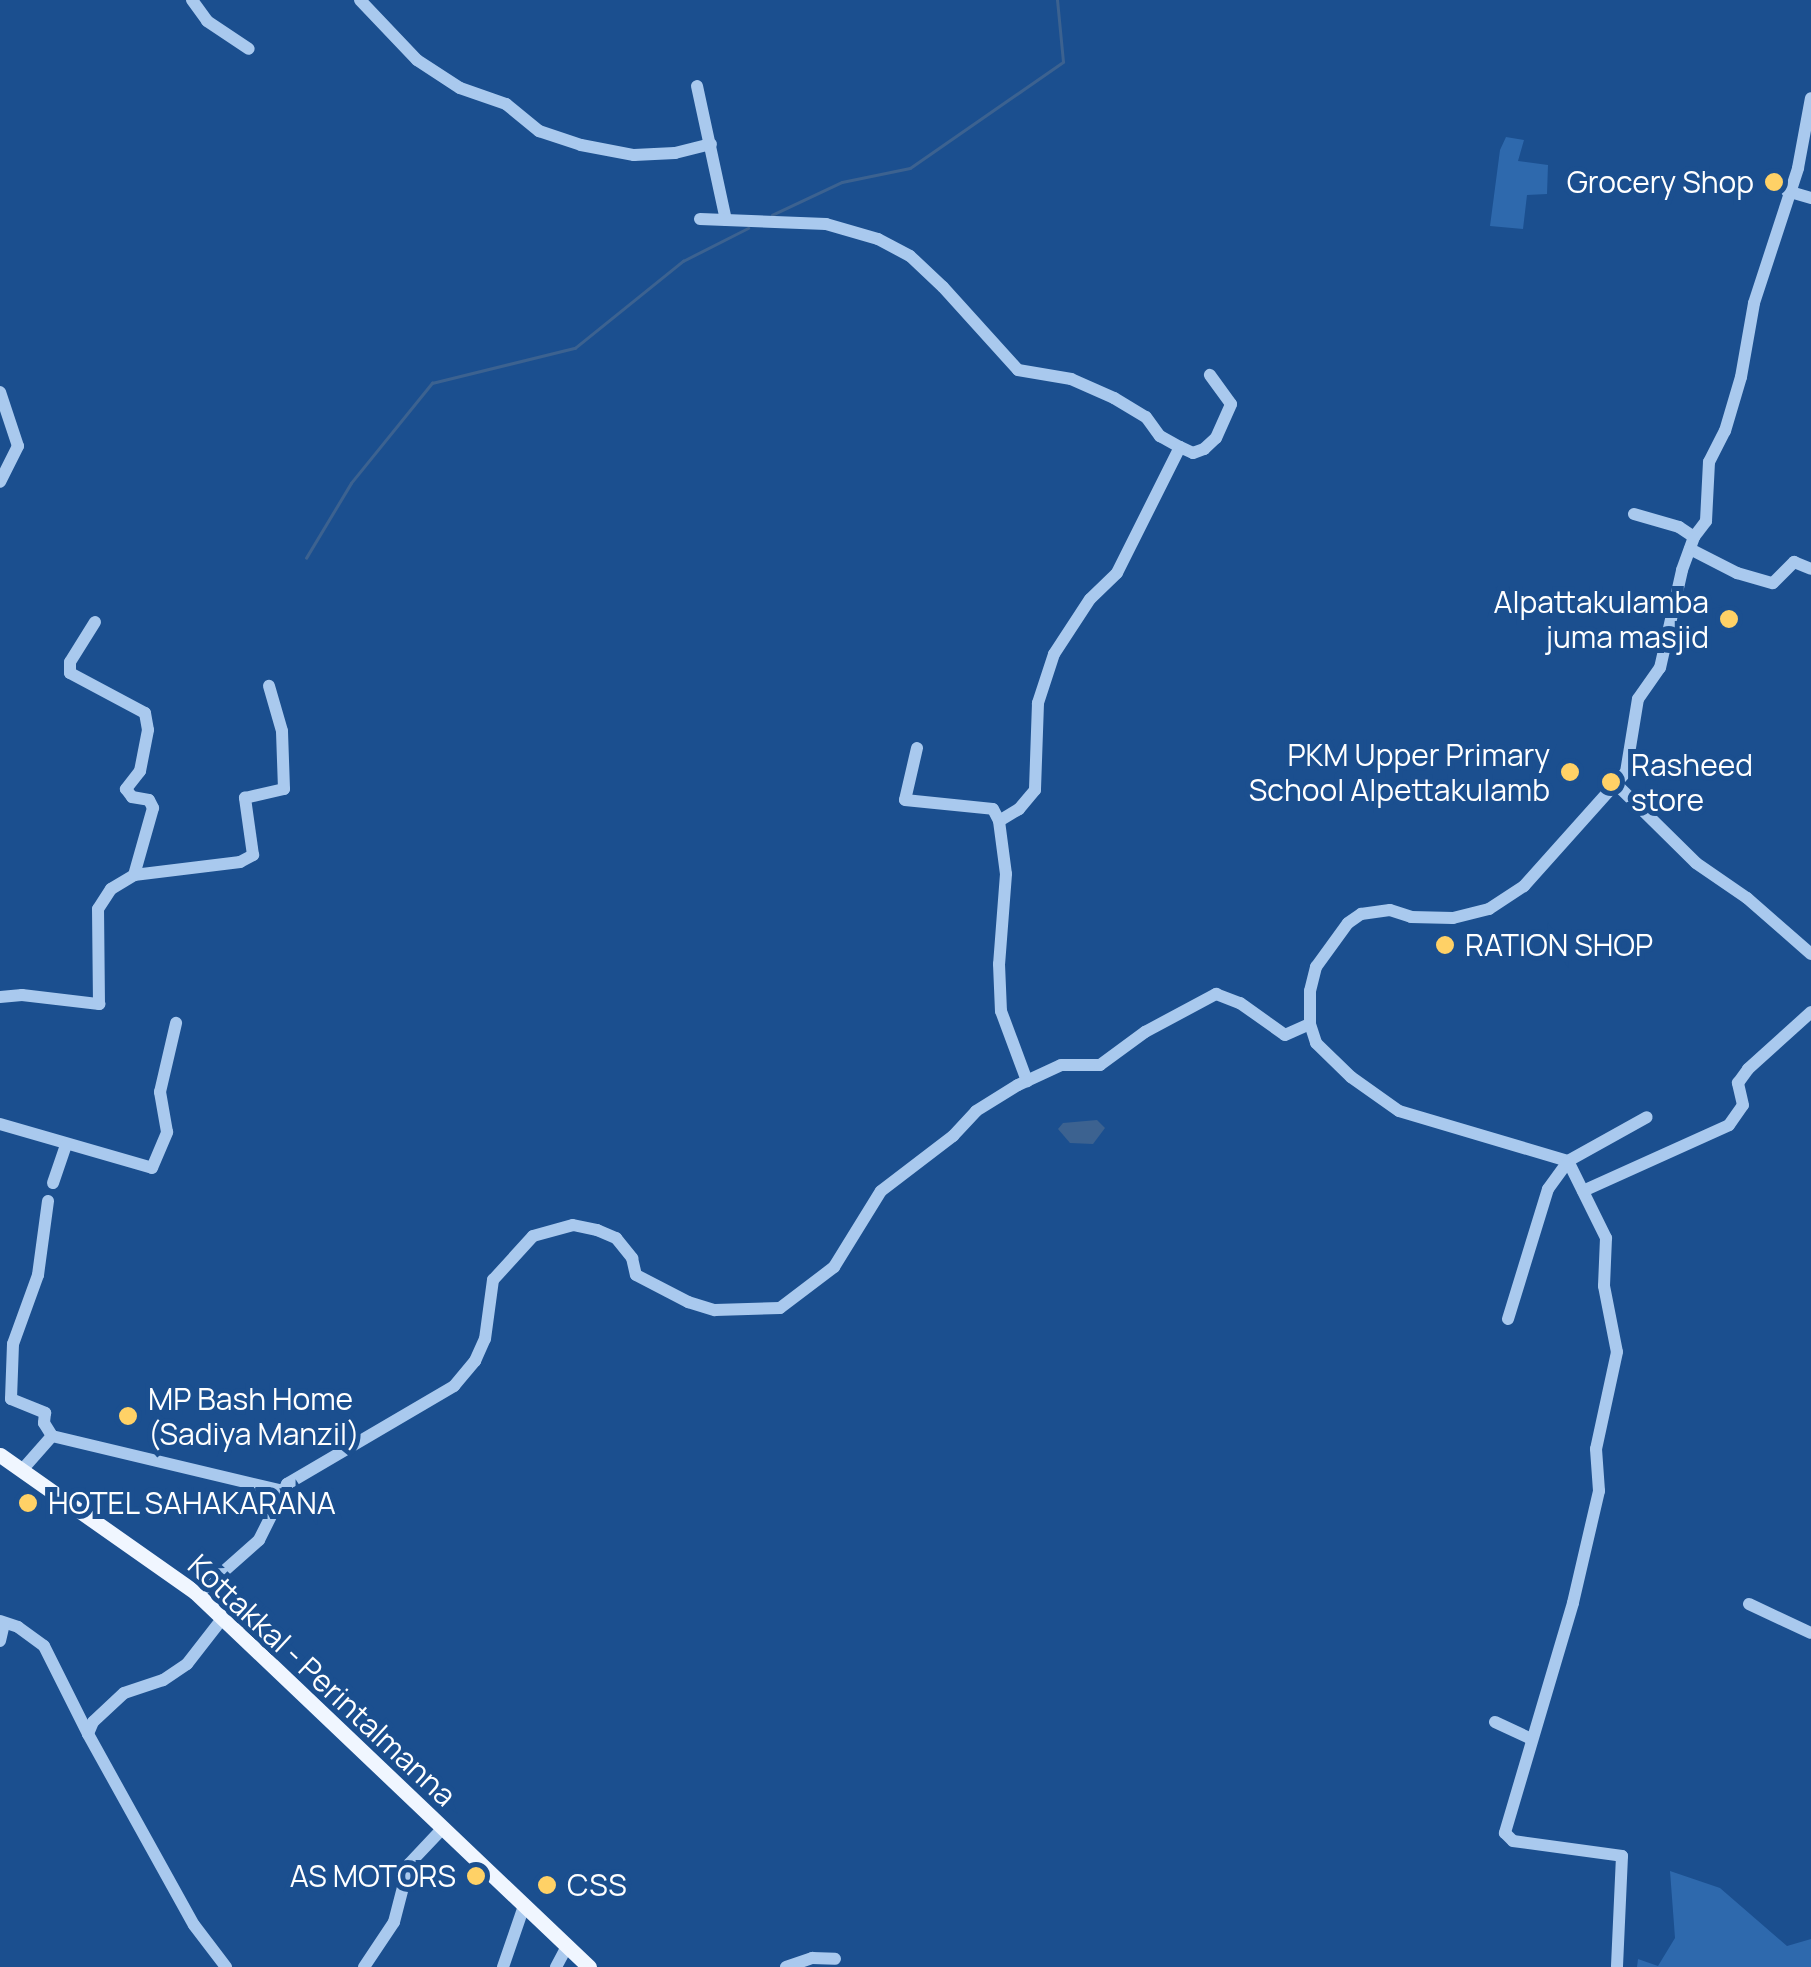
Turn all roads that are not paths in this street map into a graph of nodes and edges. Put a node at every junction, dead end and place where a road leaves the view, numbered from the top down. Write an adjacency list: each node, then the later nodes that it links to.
1 (192, 0): 3 (street)
2 (360, 0): 6 (street)
3 (249, 49)
4 (697, 86): 6 (street)
5 (1811, 98): 7 (street)
6 (711, 144): 10 (street)
7 (1787, 191): 8 (street); 16 (street)
8 (1811, 198)
9 (700, 219): 10 (street)
10 (726, 220): 13 (street)
11 (1210, 375): 13 (street)
12 (0, 392): 14 (street)
13 (1180, 447): 22 (street)
14 (0, 482)
15 (1634, 514): 16 (street)
16 (1692, 543): 17 (street); 21 (street)
17 (1811, 569)
18 (95, 622): 23 (street)
19 (268, 686): 23 (street)
20 (917, 748): 22 (street)
21 (1616, 784): 24 (street); 28 (street)
22 (1000, 821): 29 (street)
23 (134, 876): 25 (street)
24 (1811, 954)
25 (0, 998)
26 (1811, 1012): 35 (street)
27 (176, 1022): 32 (street)
28 (1310, 1024): 29 (street); 33 (street)
29 (1027, 1081): 41 (street)
30 (1646, 1117): 33 (street)
31 (0, 1124): 32 (street)
32 (66, 1145): 34 (street)
33 (1568, 1161): 35 (street); 37 (street)
34 (54, 1183)
35 (1583, 1190): 50 (street)
36 (48, 1201): 38 (street)
37 (1508, 1319)
38 (52, 1436): 40 (street); 41 (street)
39 (0, 1455): 40 (main road, Kottakkal - Perintalmanna)
40 (22, 1470): 42 (main road, Kottakkal - Perintalmanna)
41 (283, 1491): 42 (street)
42 (197, 1595): 44 (main road, Kottakkal - Perintalmanna)
43 (1749, 1604): 46 (street)
44 (222, 1619): 49 (street); 51 (main road, Kottakkal - Perintalmanna)
45 (2, 1622): 47 (street); 49 (street)
46 (1811, 1633)
47 (0, 1642)
48 (1495, 1722): 50 (street)
49 (88, 1734): 55 (street)
50 (1531, 1739): 61 (street)
51 (442, 1830): 52 (main road, Kottakkal - Perintalmanna); 56 (street)
52 (524, 1906): 53 (main road, Kottakkal - Perintalmanna); 57 (street)
53 (567, 1946): 58 (street); 59 (main road, Kottakkal - Perintalmanna)
54 (835, 1958): 60 (street)
55 (226, 1967)
56 (364, 1967)
57 (503, 1967)
58 (556, 1967)
59 (589, 1967)
60 (786, 1967)
61 (1618, 1967)

